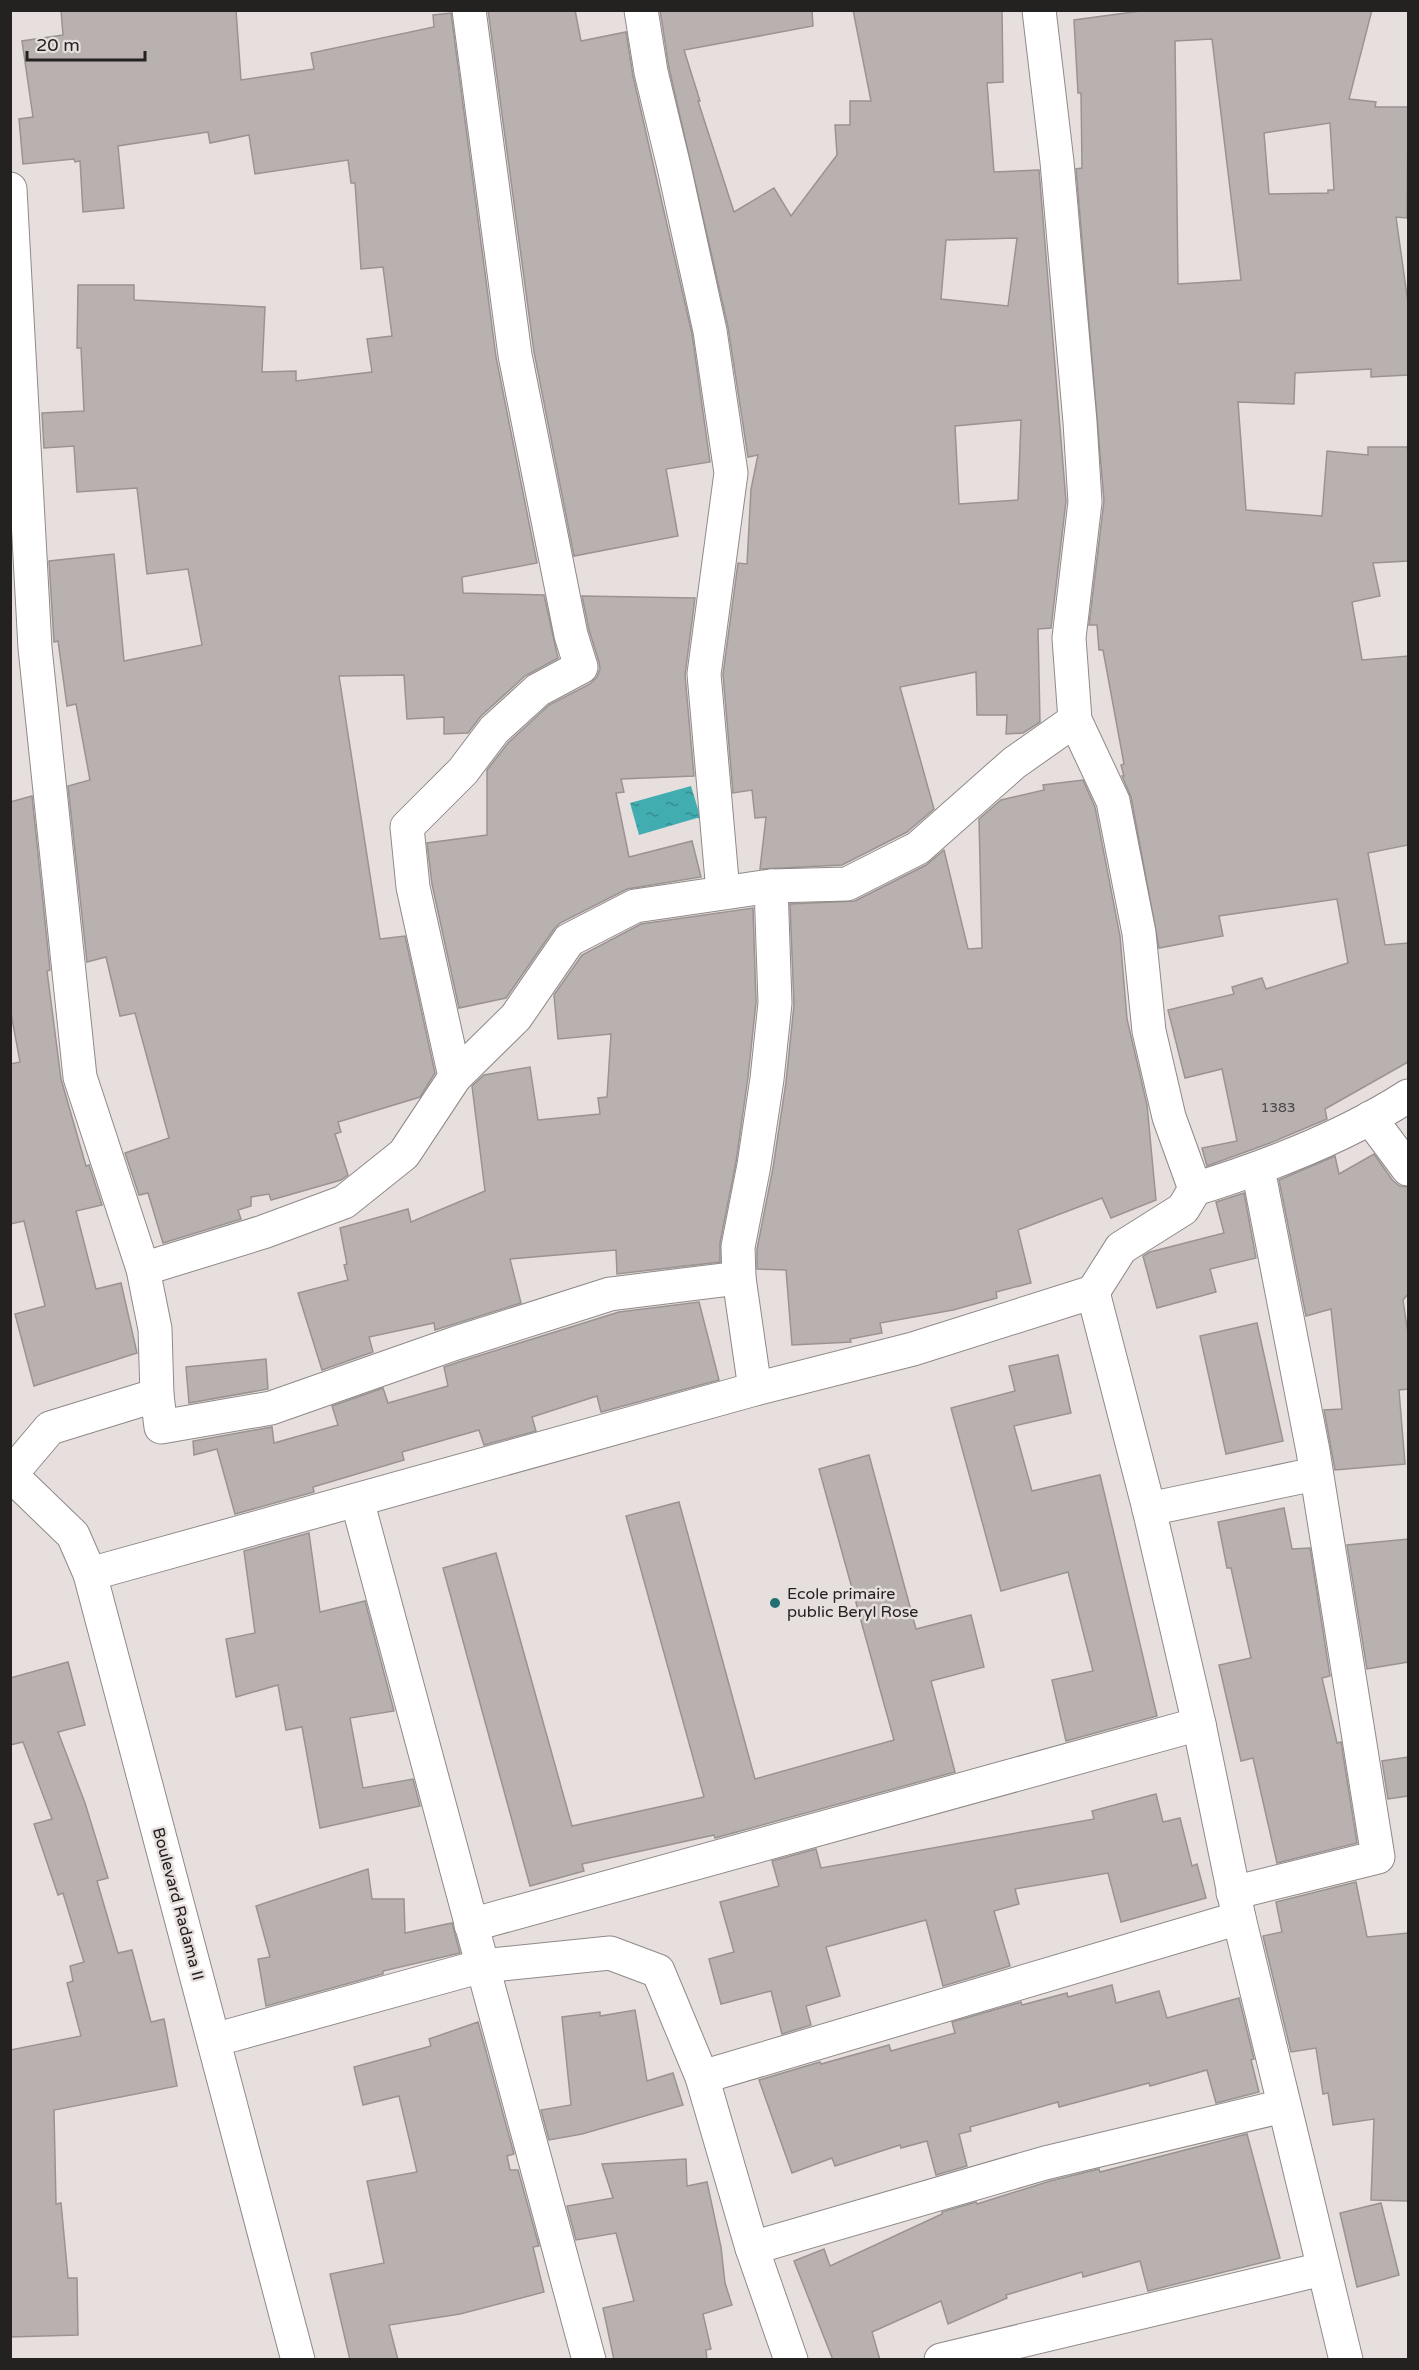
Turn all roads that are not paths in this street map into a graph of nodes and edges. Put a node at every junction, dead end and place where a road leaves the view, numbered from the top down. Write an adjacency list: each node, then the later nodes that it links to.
1 (469, 10): 8 (street)
2 (641, 10): 7 (street)
3 (1039, 10): 5 (street)
4 (10, 189): 14 (street)
5 (1075, 720): 6 (street); 13 (street)
6 (771, 886): 7 (street); 15 (street)
7 (723, 892): 8 (street)
8 (456, 1077): 14 (street)
9 (1408, 1096): 10 (street)
10 (1370, 1118): 11 (street); 12 (street)
11 (1258, 1169): 13 (street); 20 (street)
12 (1408, 1169)
13 (1195, 1189): 16 (street)
14 (143, 1269): 18 (street)
15 (740, 1278): 17 (street); 18 (street)
16 (1093, 1292): 17 (street); 22 (street)
17 (755, 1389): 21 (street)
18 (156, 1395): 19 (street)
19 (11, 1474): 23 (street, Boulevard Radama II)
20 (1315, 1474): 22 (street); 25 (street)
21 (357, 1500): 23 (street); 26 (street)
22 (1149, 1509): 24 (street)
23 (90, 1574): 28 (street, Boulevard Radama II)
24 (1199, 1724): 25 (street); 26 (street)
25 (1236, 1905): 29 (street); 30 (street)
26 (471, 1925): 27 (street)
27 (482, 1966): 28 (street); 29 (street); 34 (street)
28 (214, 2040): 33 (street, Boulevard Radama II)
29 (702, 2077): 31 (street)
30 (1283, 2106): 31 (street); 32 (street)
31 (753, 2248): 35 (street)
32 (1322, 2270): 36 (street); 37 (street)
33 (298, 2360)
34 (589, 2360)
35 (791, 2360)
36 (941, 2360)
37 (1346, 2360)

